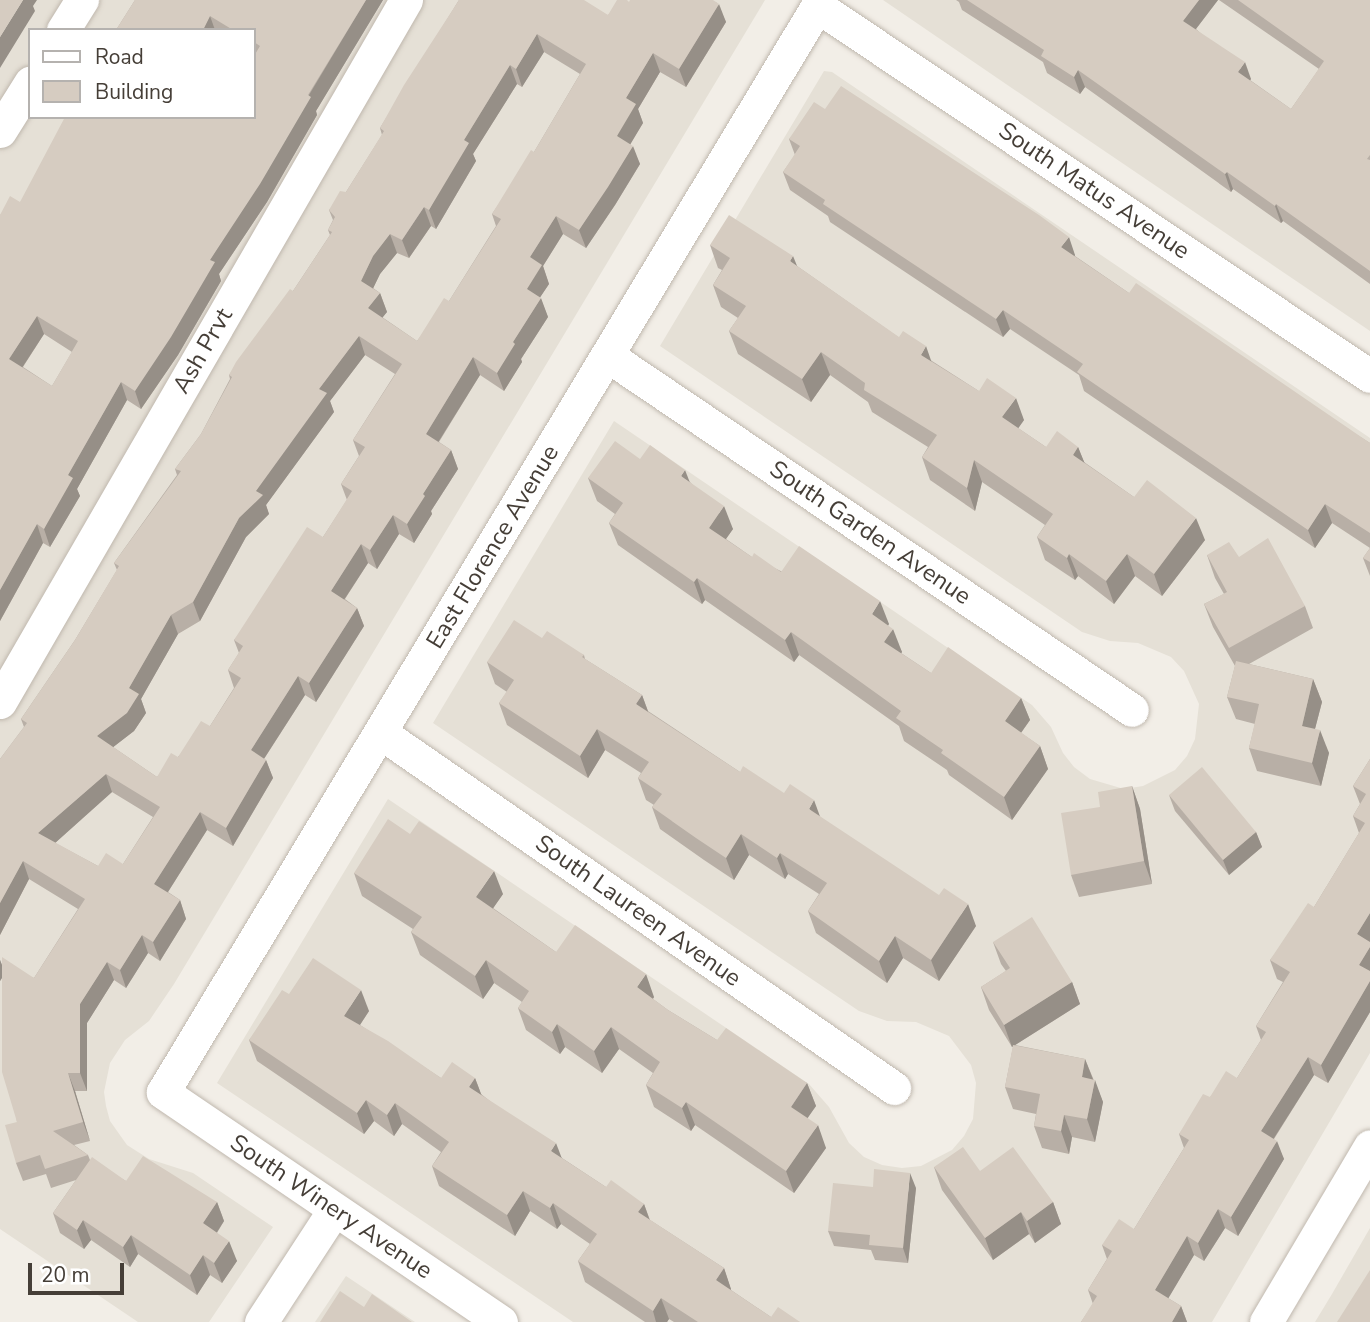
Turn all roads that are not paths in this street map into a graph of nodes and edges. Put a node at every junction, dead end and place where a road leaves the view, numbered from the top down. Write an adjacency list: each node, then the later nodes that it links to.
1 (82, 0): 4 (street)
2 (406, 0): 9 (street, Ash Prvt)
3 (819, 3): 7 (street, East Florence Avenue); 8 (street, South Matus Avenue)
4 (64, 28)
5 (28, 86): 6 (street)
6 (0, 131)
7 (608, 356): 10 (street, South Garden Avenue); 11 (street, East Florence Avenue)
8 (1370, 376)
9 (0, 702)
10 (1132, 710)
11 (381, 733): 12 (street, South Laureen Avenue); 13 (street, East Florence Avenue)
12 (894, 1088)
13 (163, 1092): 15 (street, South Winery Avenue)
14 (1370, 1146): 18 (street)
15 (334, 1210): 16 (street); 17 (street, South Winery Avenue)
16 (261, 1322)
17 (501, 1322)
18 (1266, 1322)

